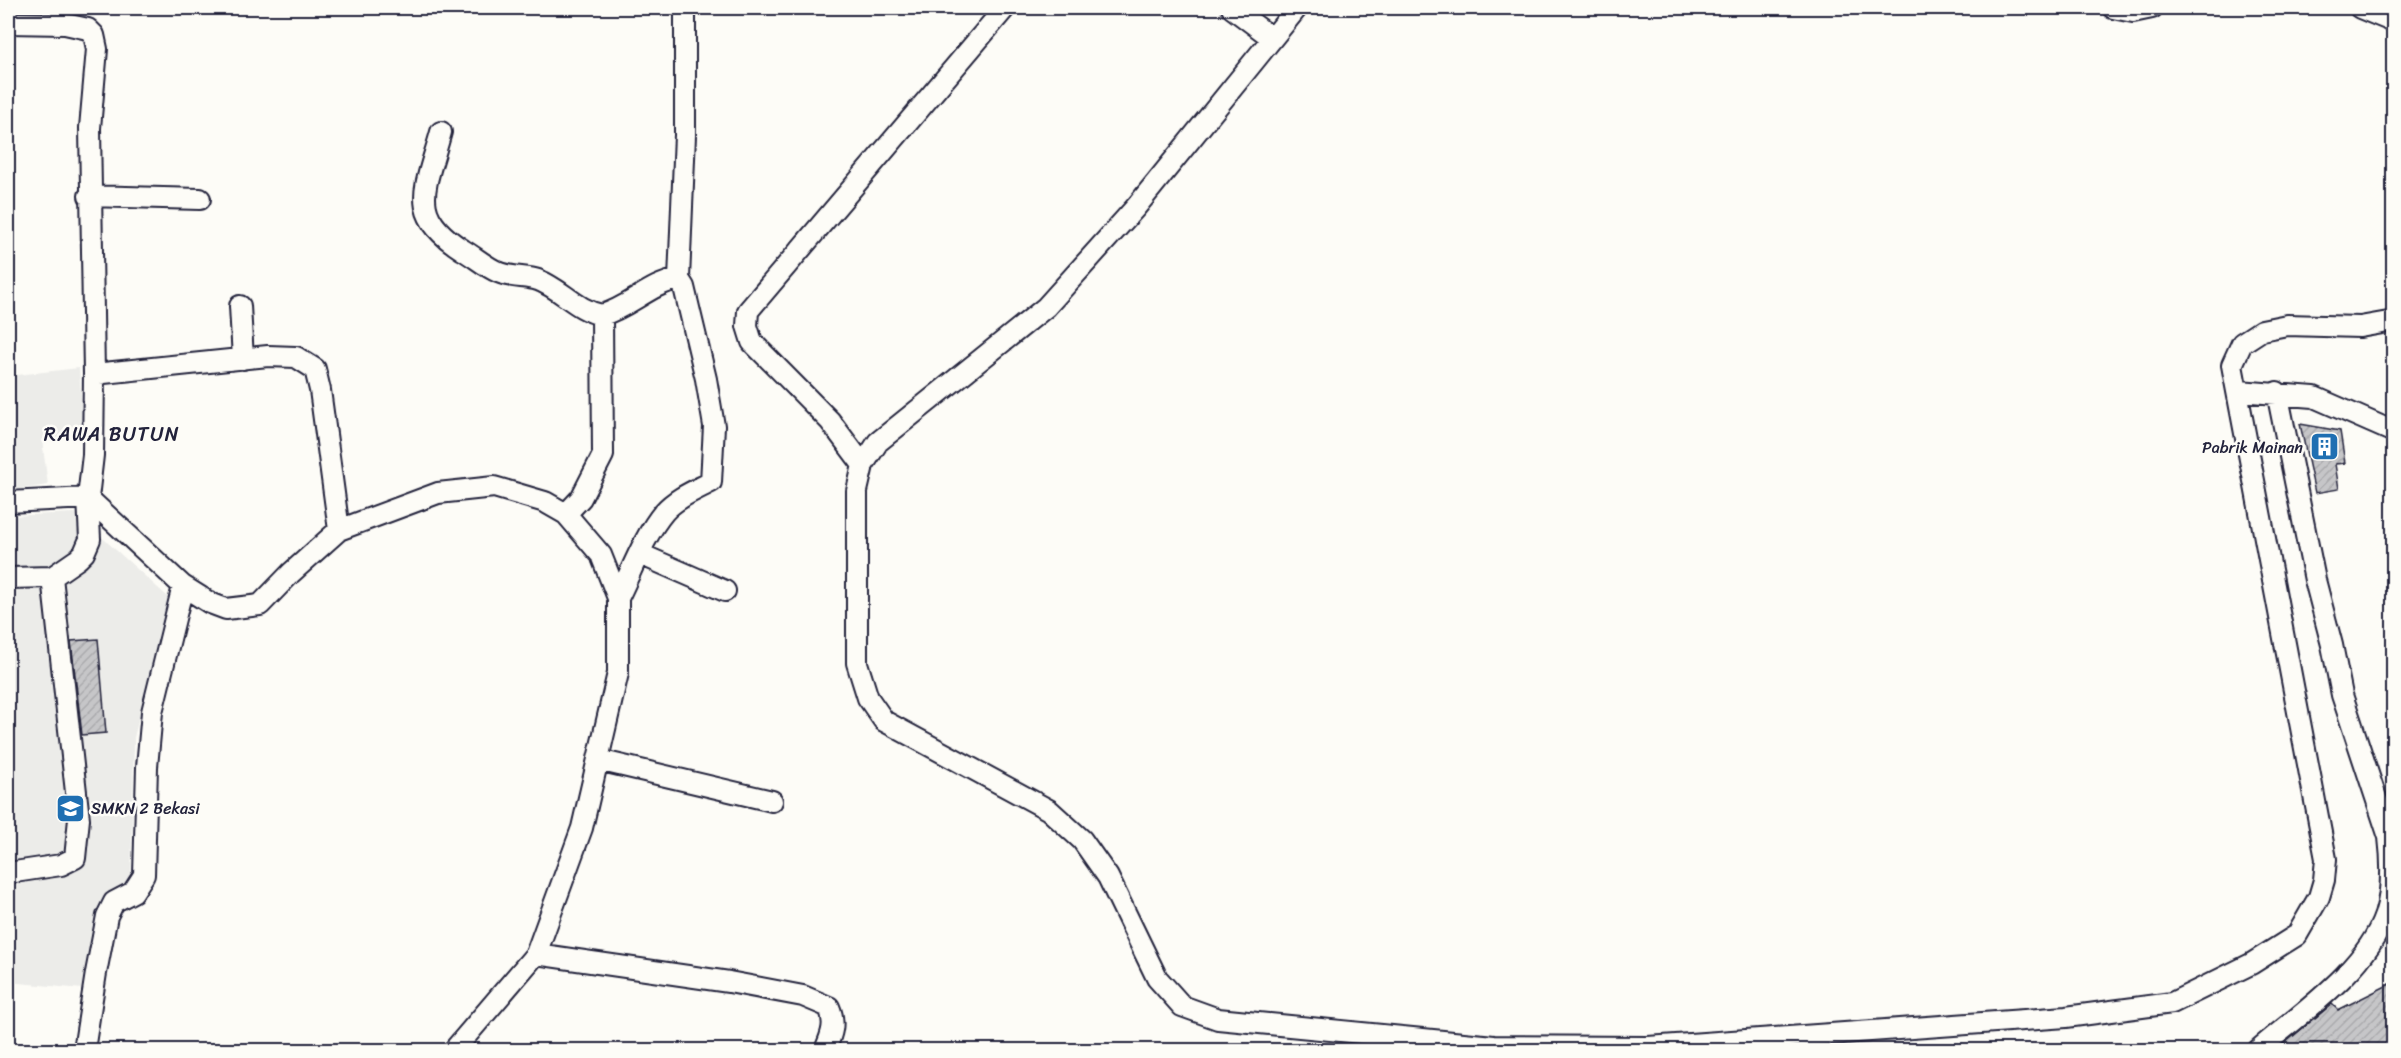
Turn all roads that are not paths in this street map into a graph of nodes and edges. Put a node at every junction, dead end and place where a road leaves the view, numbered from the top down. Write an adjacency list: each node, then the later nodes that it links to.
1 (685, 8): 15 (street)
2 (1005, 8): 24 (street)
3 (1232, 8): 11 (street)
4 (1297, 8): 11 (street)
5 (2113, 8): 6 (street)
6 (2152, 8)
7 (2360, 8): 9 (street)
8 (66, 16): 10 (street); 13 (street)
9 (2394, 22)
10 (8, 23)
11 (1272, 38): 24 (street)
12 (441, 132): 17 (street)
13 (89, 196): 14 (street); 20 (street)
14 (200, 199)
15 (679, 279): 17 (street); 29 (street)
16 (240, 306): 19 (street)
17 (602, 315): 27 (street)
18 (2394, 321): 21 (street)
19 (243, 358): 20 (street); 28 (street)
20 (94, 374): 25 (street)
21 (2238, 391): 22 (street); 39 (street)
22 (2277, 393): 23 (street); 43 (street)
23 (2394, 432)
24 (863, 465): 39 (street)
25 (88, 498): 26 (street); 30 (street); 32 (street)
26 (8, 502)
27 (566, 514): 28 (street); 34 (street)
28 (339, 530): 32 (street)
29 (640, 554): 33 (street); 34 (street)
30 (52, 577): 31 (street); 37 (street)
31 (8, 578)
32 (183, 586): 40 (street)
33 (725, 591)
34 (618, 598): 35 (street)
35 (598, 760): 36 (street); 38 (street)
36 (772, 801)
37 (8, 873)
38 (536, 954): 41 (street); 42 (street)
39 (1494, 1048)
40 (84, 1050)
41 (454, 1050)
42 (825, 1050)
43 (2258, 1050)

